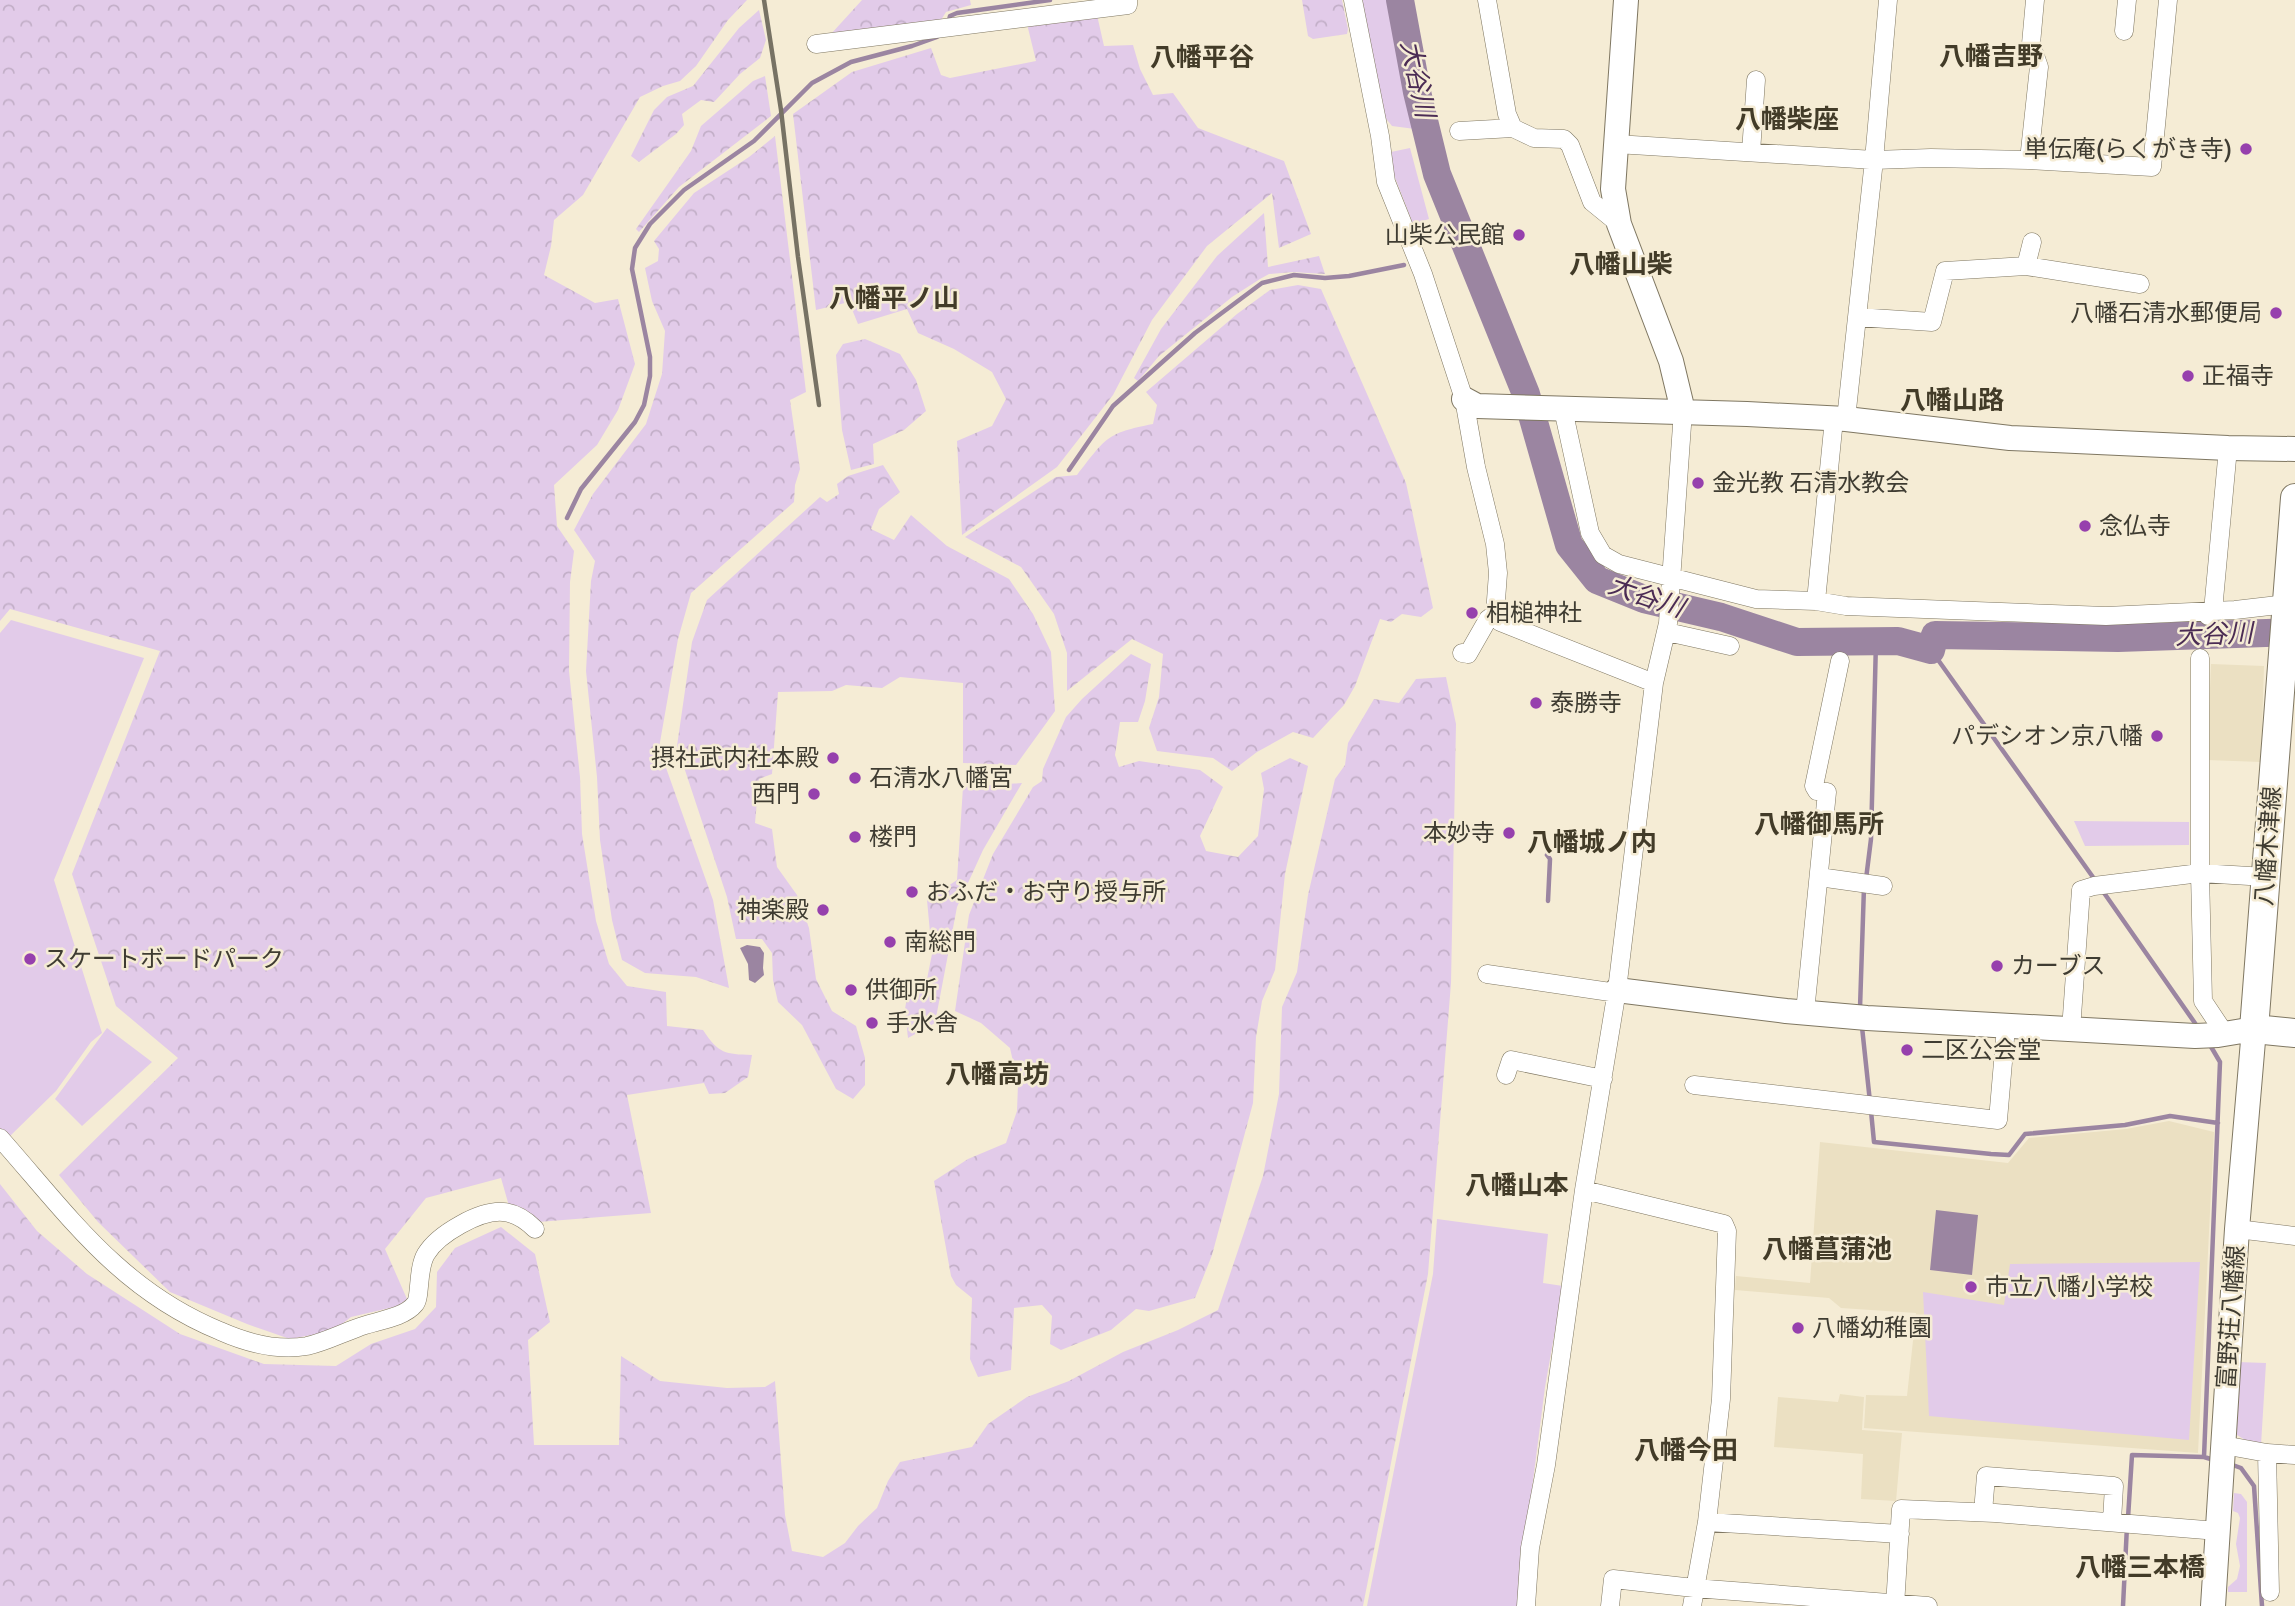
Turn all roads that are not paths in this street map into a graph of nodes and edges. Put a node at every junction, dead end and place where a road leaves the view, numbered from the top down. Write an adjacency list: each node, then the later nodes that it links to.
1 (1128, 0): 10 (street)
2 (1353, 0): 23 (street)
3 (1487, 0): 12 (street)
4 (1626, 0): 14 (street)
5 (1888, 0): 16 (street)
6 (2035, 0): 17 (street)
7 (2127, 0): 9 (street)
8 (2168, 0): 17 (street)
9 (2124, 31)
10 (816, 44)
11 (1756, 80): 15 (street)
12 (1513, 128): 13 (street); 18 (street)
13 (1459, 131)
14 (1616, 144): 15 (street); 18 (street)
15 (1751, 152): 16 (street)
16 (1874, 160): 17 (street); 22 (street)
17 (2029, 160)
18 (1619, 224): 25 (street)
19 (2032, 242): 20 (street)
20 (2026, 266): 21 (street); 22 (street)
21 (2140, 284)
22 (1857, 317): 26 (street)
23 (1464, 399): 24 (street); 34 (street)
24 (1559, 409): 25 (street); 30 (street)
25 (1683, 411): 26 (street); 30 (street)
26 (1840, 419): 27 (street); 31 (street)
27 (2228, 448): 28 (street); 33 (street)
28 (2295, 449)
29 (2295, 498): 32 (main road, 八幡木津線)
30 (1671, 579): 31 (street); 35 (street)
31 (1816, 601): 33 (street)
32 (2289, 605): 33 (street); 43 (main road, 八幡木津線)
33 (2211, 613)
34 (1495, 614): 37 (street); 40 (street)
35 (1667, 628): 36 (street); 40 (street)
36 (1730, 646)
37 (1462, 653)
38 (2203, 656): 41 (street)
39 (1840, 661): 42 (street)
40 (1654, 683): 46 (street)
41 (2200, 873): 43 (street); 50 (street); 52 (street)
42 (1819, 877): 44 (street); 47 (street)
43 (2266, 877): 49 (main road, 八幡木津線)
44 (1871, 885)
45 (1487, 974): 46 (street)
46 (1617, 991): 47 (street); 54 (street)
47 (1805, 1012): 48 (street)
48 (2006, 1027): 50 (street); 55 (street)
49 (2254, 1029): 51 (main road); 52 (street); 59 (street, 富野荘八幡線)
50 (2071, 1030): 52 (street)
51 (2295, 1033)
52 (2213, 1035)
53 (1506, 1075): 54 (street)
54 (1602, 1079): 57 (street)
55 (1694, 1085)
56 (0, 1138): 58 (street)
57 (1584, 1190): 65 (street); 72 (street)
58 (535, 1229)
59 (2237, 1229): 60 (street); 61 (street, 富野荘八幡線)
60 (2295, 1236)
61 (2223, 1445): 62 (street); 67 (street, 富野荘八幡線)
62 (2267, 1453): 63 (street); 69 (street)
63 (2295, 1455)
64 (1983, 1512): 66 (street); 66 (street); 68 (street)
65 (1707, 1522): 68 (street); 70 (street)
66 (2121, 1522): 67 (street)
67 (2218, 1531): 75 (street, 富野荘八幡線)
68 (1899, 1534): 71 (street)
69 (2270, 1592)
70 (1693, 1597): 71 (street); 73 (street)
71 (1895, 1605): 74 (street)
72 (1526, 1606)
73 (1611, 1606)
74 (1928, 1606)
75 (2213, 1606)

